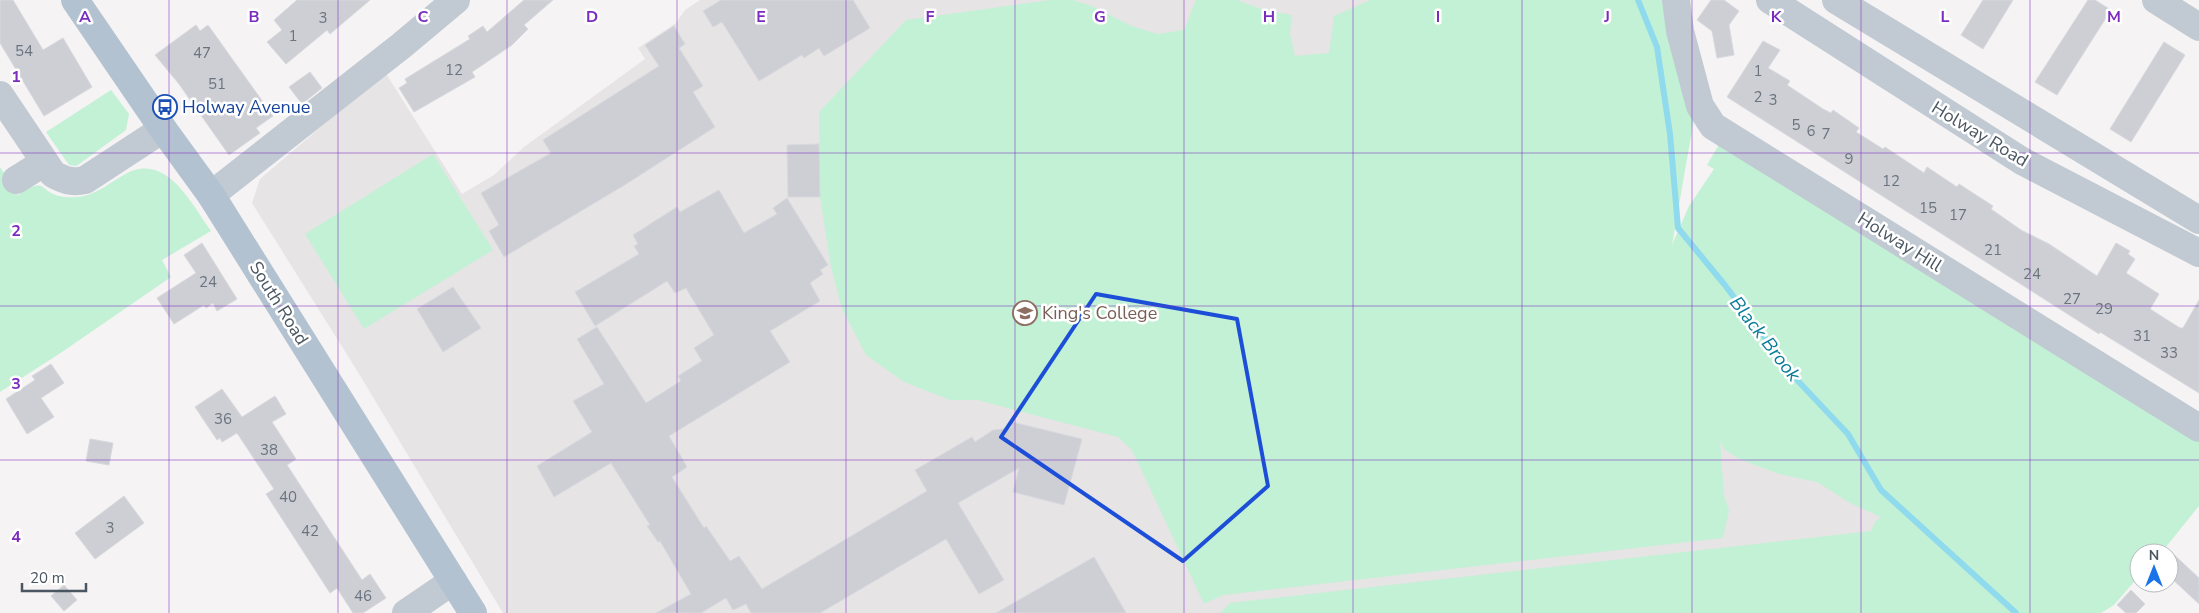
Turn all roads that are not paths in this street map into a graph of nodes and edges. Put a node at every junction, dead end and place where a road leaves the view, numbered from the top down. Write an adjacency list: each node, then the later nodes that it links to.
1 (75, 0): 9 (main road, South Road)
2 (456, 0): 12 (street)
3 (1676, 0): 15 (street, Holway Hill)
4 (1770, 0): 14 (street, Holway Road)
5 (1836, 0): 13 (street)
6 (2156, 0): 7 (street)
7 (2199, 27)
8 (0, 94): 10 (street)
9 (163, 129): 10 (street); 12 (main road, South Road)
10 (45, 162): 11 (street)
11 (16, 180)
12 (211, 195): 16 (main road, South Road)
13 (2199, 220)
14 (2199, 253)
15 (2199, 428)
16 (453, 581): 17 (street); 18 (main road, South Road)
17 (406, 613)
18 (473, 613)

